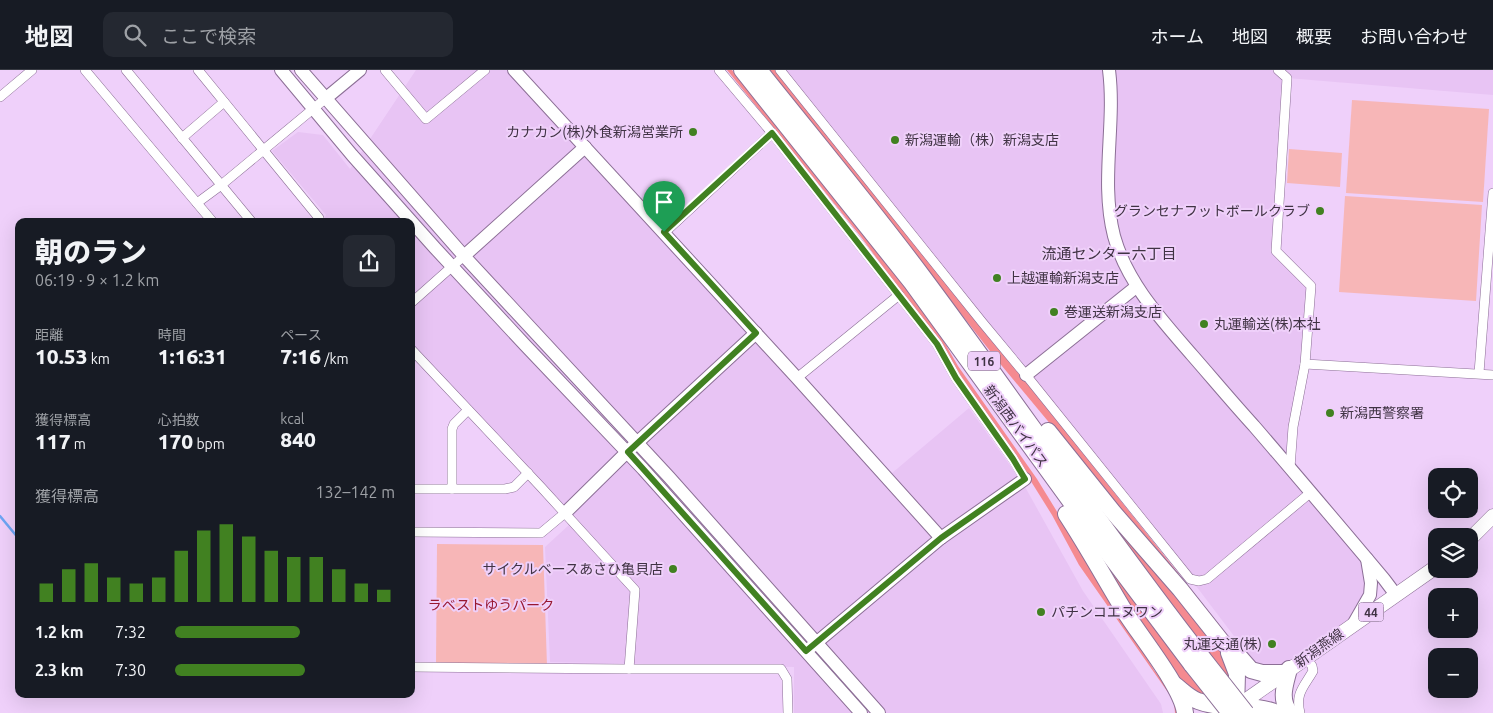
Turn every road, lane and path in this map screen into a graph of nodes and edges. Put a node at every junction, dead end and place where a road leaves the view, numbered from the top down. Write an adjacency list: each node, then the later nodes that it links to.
1 (32, 70): 17 (street)
2 (84, 70): 27 (street)
3 (126, 70): 22 (street)
4 (198, 70): 19 (street)
5 (280, 70): 20 (street)
6 (302, 70): 18 (street)
7 (360, 70): 18 (street)
8 (385, 70): 9 (street)
9 (485, 70)
10 (514, 70): 23 (street)
11 (719, 70): 21 (street)
12 (742, 70): 41 (highway, 新潟西バイパス / 116)
13 (759, 70): 41 (highway, 新潟西バイパス / 116)
14 (780, 70): 47 (street)
15 (1109, 70): 37 (street)
16 (1278, 70): 45 (street)
17 (0, 97)
18 (326, 98): 20 (street); 35 (street)
19 (224, 102): 22 (street); 24 (street)
20 (314, 109): 24 (street); 31 (street)
21 (772, 133): 33 (street); 38 (street)
22 (182, 138): 25 (street)
23 (585, 147): 33 (street); 35 (street)
24 (263, 151): 25 (street); 30 (street)
25 (220, 186): 27 (street); 29 (street)
26 (1493, 193): 34 (street)
27 (197, 203): 28 (street)
28 (210, 218)
29 (248, 218)
30 (319, 218)
31 (409, 218)
32 (415, 225): 36 (street)
33 (664, 232): 40 (street)
34 (1492, 235): 42 (street)
35 (464, 256): 36 (street); 51 (street)
36 (452, 266): 39 (street); 52 (street)
37 (1136, 287): 47 (street); 53 (street)
38 (900, 295): 49 (street); 55 (street)
39 (415, 299)
40 (756, 333): 49 (street); 51 (street)
41 (959, 337): 69 (highway); 75 (highway); 76 (highway, 新潟西バイパス / 116, bridge)
42 (1482, 338): 43 (street); 46 (street)
43 (1493, 339)
44 (415, 353): 50 (street)
45 (1305, 364): 46 (street); 53 (street)
46 (1479, 374): 48 (street)
47 (1026, 375): 58 (street)
48 (1493, 375)
49 (797, 378): 63 (street)
50 (468, 410): 54 (street); 57 (street)
51 (638, 443): 52 (street); 68 (street)
52 (628, 452): 59 (street); 70 (street)
53 (1290, 468): 58 (street)
54 (528, 473): 57 (street); 59 (street)
55 (1025, 479): 63 (street)
56 (415, 489): 57 (street)
57 (452, 489)
58 (1310, 493): 64 (street)
59 (565, 513): 62 (street); 73 (street)
60 (1493, 516): 61 (main road)
61 (1478, 531)
62 (415, 532)
63 (941, 538): 68 (street)
64 (1367, 559): 66 (street); 67 (street)
65 (1428, 572): 66 (main road, 新潟燕線 / 44)
66 (1396, 595): 67 (main road, 新潟燕線 / 44)
67 (1354, 623): 71 (main road, 新潟燕線 / 44)
68 (817, 642): 70 (street); 79 (street)
69 (1222, 642): 74 (highway); 76 (highway)
70 (806, 651): 78 (street)
71 (1306, 657): 74 (main road, 新潟燕線 / 44); 83 (street)
72 (415, 667): 73 (street)
73 (629, 669): 77 (street)
74 (1287, 671): 76 (main road, 新潟燕線 / 44); 82 (highway)
75 (1173, 684): 76 (highway); 80 (highway)
76 (1235, 712): 81 (highway)
77 (788, 713)
78 (861, 713)
79 (879, 713)
80 (1184, 713)
81 (1277, 713)
82 (1290, 713)
83 (1300, 713)

